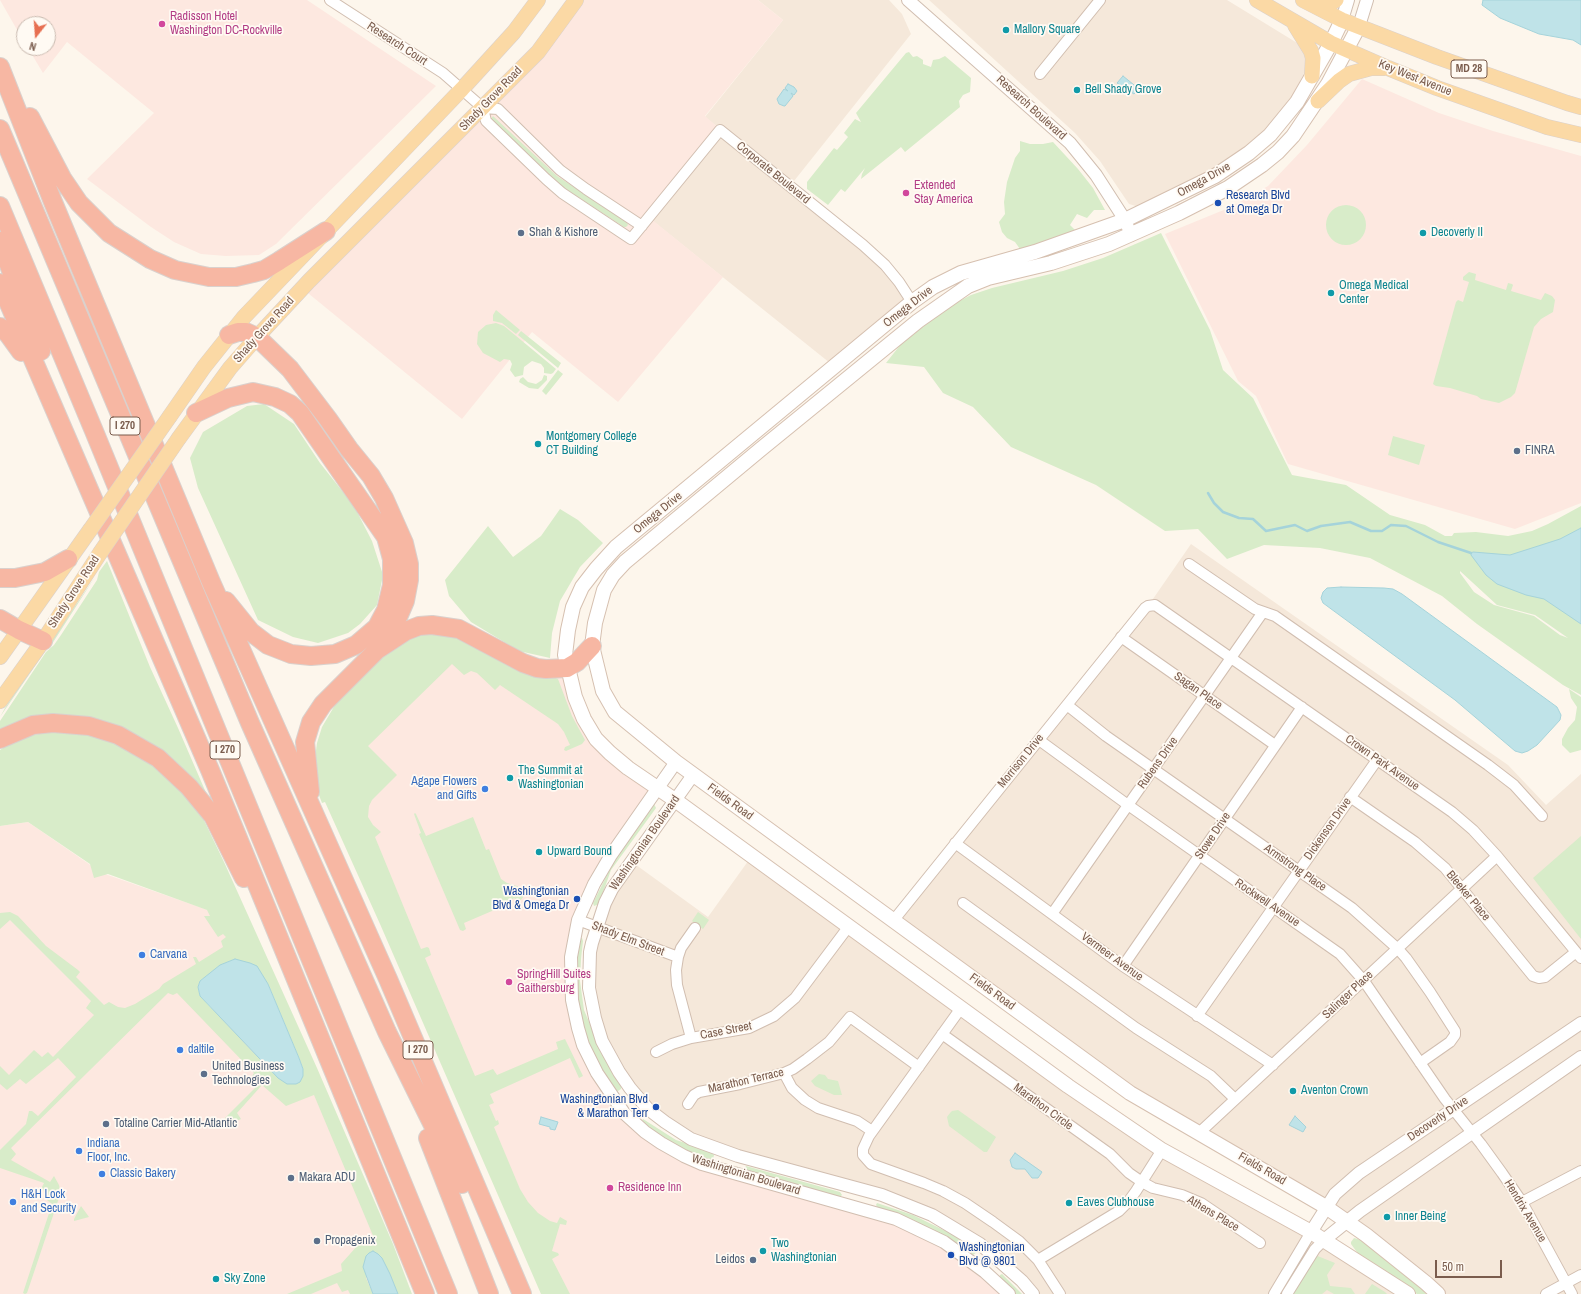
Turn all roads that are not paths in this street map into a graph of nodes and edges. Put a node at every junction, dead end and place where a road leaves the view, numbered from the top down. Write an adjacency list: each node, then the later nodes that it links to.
1 (330, 0): 21 (street, Research Court)
2 (538, 0): 21 (main road, Shady Grove Road)
3 (576, 0): 24 (main road, Shady Grove Road)
4 (908, 0): 28 (street, Research Boulevard)
5 (1100, 0): 19 (street)
6 (1257, 0): 12 (main road, Key West Avenue / MD 28)
7 (1336, 0): 10 (main road)
8 (1348, 0): 11 (street)
9 (1367, 0): 13 (street)
10 (1305, 1): 11 (main road, MD 28)
11 (1342, 20): 13 (main road, MD 28); 14 (main road, Omega Drive)
12 (1294, 22): 14 (main road, Key West Avenue / MD 28); 20 (main road)
13 (1359, 26): 15 (main road, Omega Drive); 23 (main road, MD 28)
14 (1330, 43): 15 (main road, Key West Avenue / MD 28); 20 (main road, Omega Drive)
15 (1347, 51): 18 (main road, Key West Avenue / MD 28); 22 (main road, Omega Drive)
16 (0, 60): 30 (highway)
17 (0, 67): 44 (highway, I 270)
18 (1388, 68): 22 (main road); 26 (main road, Key West Avenue / MD 28)
19 (1040, 74)
20 (1312, 76): 28 (main road, Omega Drive)
21 (462, 89): 24 (street, Corporate Boulevard); 30 (main road, Shady Grove Road)
22 (1318, 101): 31 (main road, Omega Drive)
23 (1581, 107)
24 (483, 108): 29 (street, Corporate Boulevard); 29 (street, Corporate Boulevard); 37 (main road, Shady Grove Road)
25 (0, 129): 96 (highway, I 270)
26 (1581, 135)
27 (0, 206): 130 (highway, I 270)
28 (1125, 220): 31 (street, Research Boulevard); 34 (main road, Omega Drive)
29 (642, 226): 34 (street, Corporate Boulevard)
30 (326, 231): 36 (main road, Shady Grove Road)
31 (1132, 235): 51 (main road, Omega Drive)
32 (0, 241): 40 (highway)
33 (0, 283): 38 (highway, I 270)
34 (912, 302): 55 (main road, Omega Drive)
35 (0, 327): 38 (highway)
36 (229, 335): 37 (highway); 41 (main road, Shady Grove Road, bridge)
37 (257, 337): 39 (main road, Shady Grove Road); 52 (highway)
38 (52, 404): 40 (highway, I 270)
39 (196, 413): 44 (highway); 50 (main road, Shady Grove Road, bridge)
40 (65, 436): 91 (highway, I 270)
41 (68, 560): 43 (highway); 48 (main road, Shady Grove Road)
42 (1189, 564): 46 (street)
43 (0, 578)
44 (211, 582): 71 (highway, I 270)
45 (1151, 604): 49 (street, Morrison Drive); 54 (street, Crown Park Avenue)
46 (1263, 612): 54 (street, Rubens Drive); 72 (street)
47 (0, 619): 48 (highway)
48 (19, 630): 50 (highway); 53 (main road, Shady Grove Road)
49 (1121, 637): 56 (street, Sagan Place); 58 (street, Morrison Drive)
50 (43, 641): 57 (main road, Shady Grove Road)
51 (592, 646): 55 (highway); 64 (main road, Fields Road)
52 (377, 650): 55 (highway); 71 (highway)
53 (0, 657)
54 (1231, 657): 56 (street, Rubens Drive); 59 (street, Crown Park Avenue)
55 (567, 668): 67 (main road)
56 (1205, 695): 62 (street, Sagan Place); 65 (street, Rubens Drive)
57 (0, 701)
58 (1067, 705): 61 (street, Morrison Drive); 65 (street, Armstrong Place)
59 (1302, 707): 62 (street, Stowe Drive); 63 (street, Crown Park Avenue)
60 (0, 739): 91 (highway)
61 (1039, 740): 70 (street, Rockwell Avenue); 74 (street, Morrison Drive)
62 (1276, 745): 73 (street, Stowe Drive)
63 (1377, 760): 68 (street, Dickenson Drive); 76 (street, Crown Park Avenue)
64 (676, 762): 66 (main road, Fields Road); 67 (street, Washingtonian Boulevard)
65 (1153, 769): 70 (street, Rubens Drive); 73 (street, Armstrong Place)
66 (693, 775): 69 (street, Washingtonian Boulevard); 83 (main road, Fields Road)
67 (657, 788): 69 (main road); 82 (street, Washingtonian Boulevard)
68 (1350, 797): 77 (street, Dickenson Drive); 78 (street, Bleeker Place)
69 (675, 800): 84 (street, Washingtonian Boulevard); 85 (main road)
70 (1128, 805): 75 (street, Rockwell Avenue); 81 (street, Rubens Drive)
71 (311, 808): 133 (highway, I 270)
72 (1542, 816)
73 (1225, 819): 75 (street, Stowe Drive); 77 (street, Armstrong Place)
74 (955, 843): 81 (street, Vermeer Avenue); 83 (street, Morrison Drive)
75 (1200, 856): 80 (street, Rockwell Avenue); 90 (street, Stowe Drive)
76 (1497, 856): 78 (street, Salinger Place); 88 (street, Crown Park Avenue)
77 (1299, 870): 80 (street, Dickenson Drive); 87 (street, Armstrong Place)
78 (1463, 889): 87 (street, Salinger Place); 88 (street, Bleeker Place)
79 (963, 903): 105 (street)
80 (1273, 907): 92 (street, Rockwell Avenue); 94 (street, Dickenson Drive)
81 (1052, 914): 90 (street, Vermeer Avenue)
82 (578, 920): 84 (street, Shady Elm Street); 114 (street, Washingtonian Boulevard)
83 (893, 921): 110 (main road, Fields Road)
84 (597, 926): 89 (street, Shady Elm Street); 112 (street, Washingtonian Boulevard)
85 (849, 926): 93 (main road); 98 (street, Case Street)
86 (695, 928): 89 (street)
87 (1398, 949): 92 (street, Salinger Place); 101 (street, Armstrong Place)
88 (1579, 955)
89 (678, 957): 98 (street)
90 (1124, 966): 94 (street, Vermeer Avenue)
91 (294, 972): 129 (highway, I 270)
92 (1364, 981): 101 (street, Rockwell Avenue); 102 (street, Salinger Place)
93 (961, 1008): 97 (street); 111 (main road)
94 (1197, 1016): 102 (street, Vermeer Avenue)
95 (1581, 1023): 107 (street, Decoverly Drive)
96 (387, 1032): 131 (highway, I 270); 132 (highway)
97 (942, 1034): 103 (street); 115 (street, Marathon Circle)
98 (691, 1038): 99 (street, Case Street)
99 (656, 1052)
100 (1581, 1058): 109 (street)
101 (1420, 1063): 107 (street, Rockwell Avenue)
102 (1272, 1064): 105 (street, Salinger Place)
103 (919, 1067): 104 (street, Marathon Terrace); 108 (street)
104 (784, 1073): 106 (street, Marathon Terrace); 108 (street)
105 (1235, 1099): 110 (street, Salinger Place)
106 (688, 1104)
107 (1453, 1108): 109 (street, Hendrix Avenue); 118 (street, Decoverly Drive)
108 (872, 1131): 125 (street)
109 (1472, 1132): 117 (street, Hendrix Avenue); 120 (street)
110 (1199, 1133): 118 (main road, Fields Road)
111 (1162, 1150): 115 (street); 121 (main road)
112 (738, 1156): 114 (street); 116 (street, Washingtonian Boulevard)
113 (1581, 1171): 117 (street)
114 (734, 1173): 119 (street, Washingtonian Boulevard)
115 (1142, 1182): 123 (street, Athens Place); 125 (street)
116 (865, 1190): 119 (street); 124 (street, Washingtonian Boulevard)
117 (1522, 1202): 128 (street, Hendrix Avenue)
118 (1326, 1207): 120 (main road, Fields Road); 121 (street, Decoverly Drive)
119 (859, 1208): 126 (street, Washingtonian Boulevard)
120 (1346, 1221): 122 (street); 140 (main road, Fields Road)
121 (1311, 1232): 122 (main road); 137 (street)
122 (1324, 1240): 138 (street); 139 (main road)
123 (1260, 1243)
124 (996, 1257): 126 (street); 135 (street, Washingtonian Boulevard)
125 (1038, 1260): 136 (street)
126 (985, 1272): 134 (street, Washingtonian Boulevard)
127 (1581, 1275): 128 (street)
128 (1566, 1283): 141 (street); 142 (street, Hendrix Avenue)
129 (425, 1294)
130 (448, 1294)
131 (489, 1294)
132 (513, 1294)
133 (522, 1294)
134 (1009, 1294)
135 (1033, 1294)
136 (1060, 1294)
137 (1274, 1294)
138 (1287, 1294)
139 (1408, 1294)
140 (1438, 1294)
141 (1546, 1294)
142 (1572, 1294)

